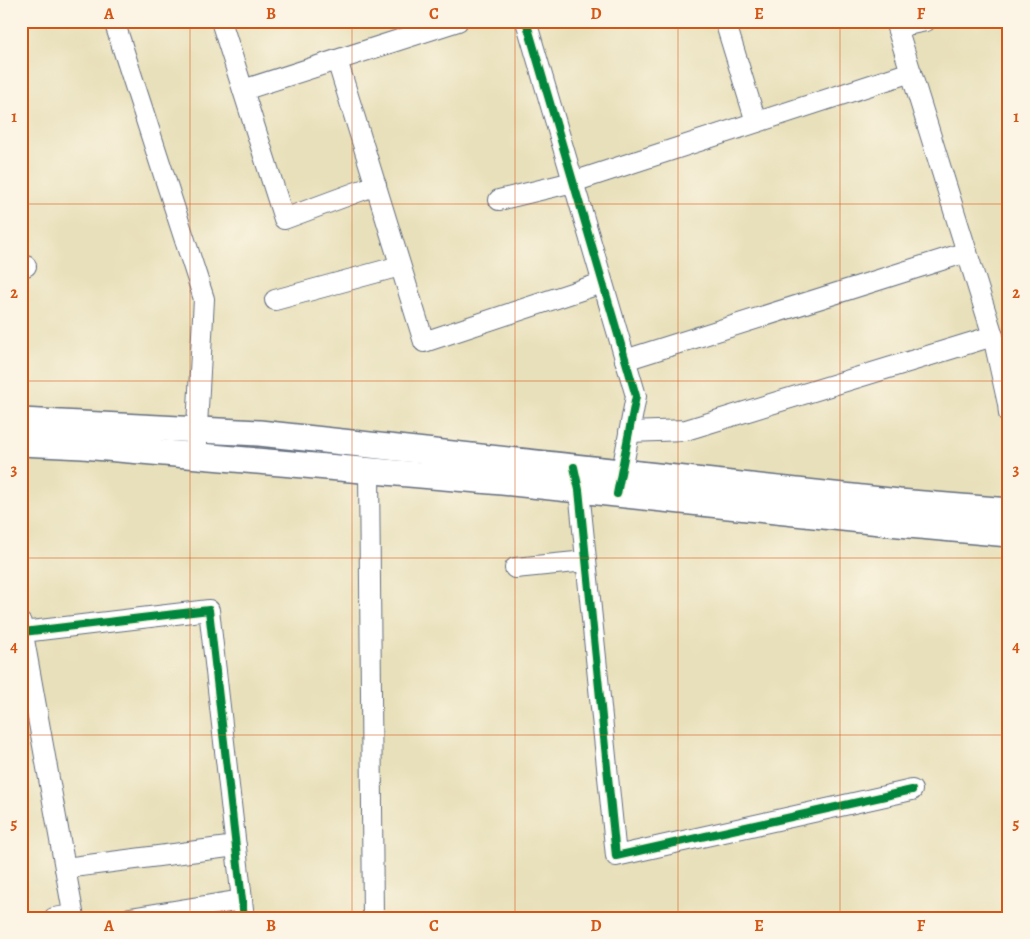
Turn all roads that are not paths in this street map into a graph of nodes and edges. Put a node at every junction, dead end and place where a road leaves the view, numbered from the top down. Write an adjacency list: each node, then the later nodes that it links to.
1 (114, 21): 23 (street)
2 (221, 21): 10 (street)
3 (458, 21): 8 (street)
4 (526, 21): 12 (street)
5 (725, 21): 11 (street)
6 (926, 21): 7 (street)
7 (896, 24): 9 (street)
8 (337, 60): 10 (street); 13 (street)
9 (911, 72): 11 (street); 15 (street)
10 (243, 90): 13 (street)
11 (756, 122): 12 (street)
12 (573, 182): 14 (street); 17 (street)
13 (376, 185): 16 (street)
14 (499, 200)
15 (967, 252): 19 (street); 20 (street)
16 (400, 266): 17 (street); 18 (street)
17 (602, 283): 20 (street)
18 (275, 300)
19 (993, 336): 21 (street); 24 (street)
20 (625, 360): 24 (street)
21 (1009, 414)
22 (21, 420): 23 (main road)
23 (197, 430): 26 (street); 28 (main road)
24 (629, 432): 29 (street)
25 (21, 443): 26 (main road)
26 (194, 456): 27 (main road)
27 (369, 470): 28 (main road); 41 (street)
28 (576, 478): 29 (main road); 32 (street)
29 (619, 483): 30 (main road); 31 (main road)
30 (1009, 511)
31 (1009, 534)
32 (586, 561): 33 (street); 35 (street)
33 (515, 568)
34 (22, 628): 36 (street); 37 (street)
35 (912, 790)
36 (236, 846): 37 (street); 38 (street)
37 (65, 868): 39 (street)
38 (243, 909): 40 (street)
39 (67, 917)
40 (130, 918)
41 (373, 918)

